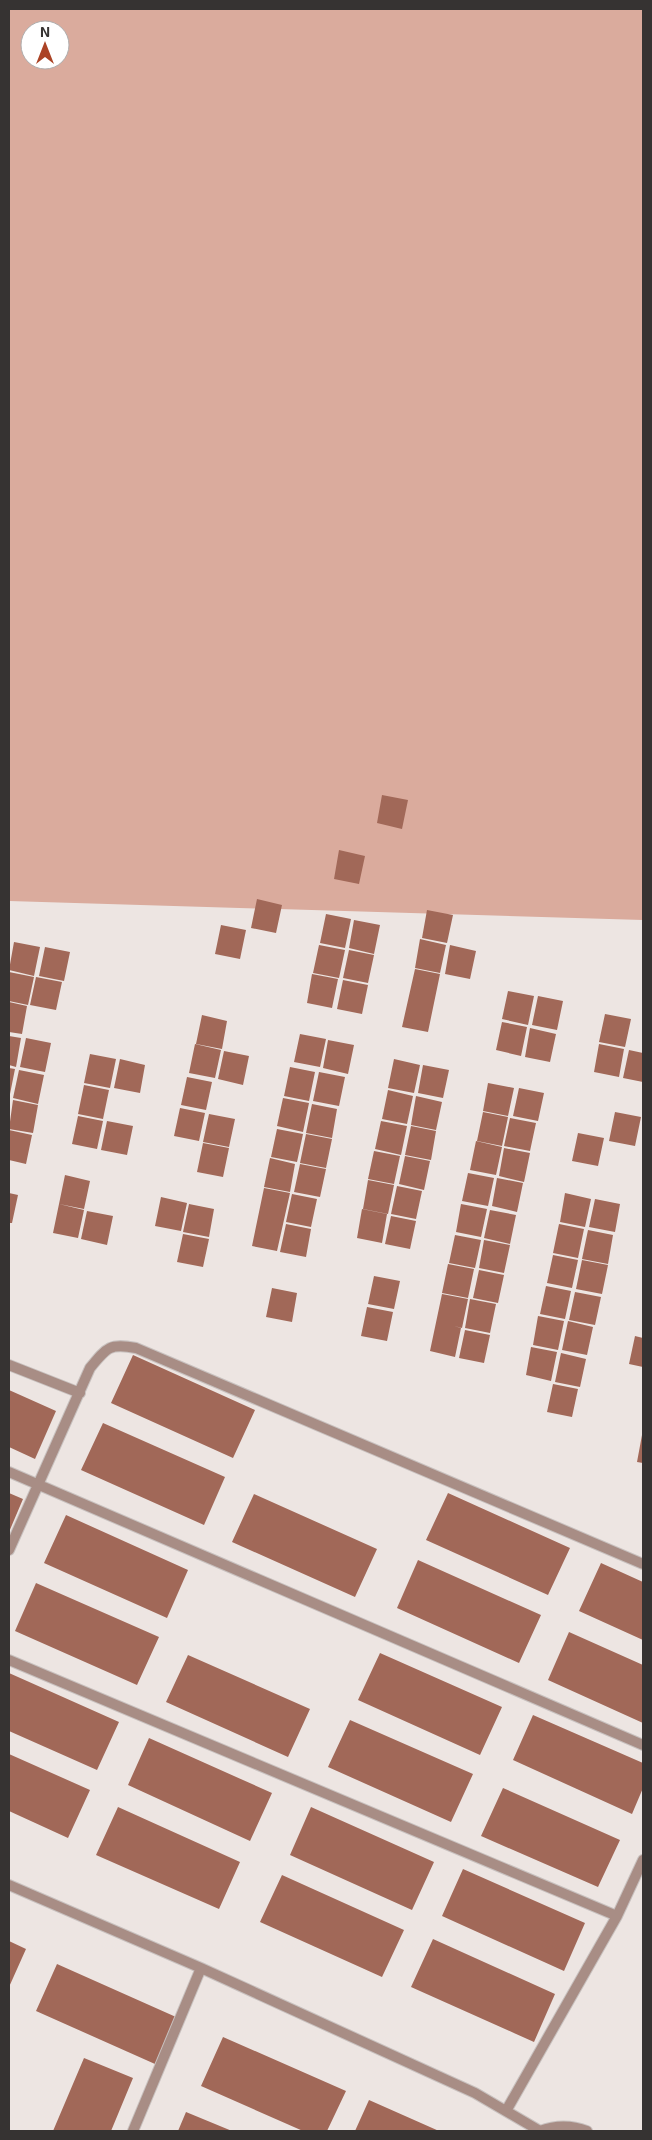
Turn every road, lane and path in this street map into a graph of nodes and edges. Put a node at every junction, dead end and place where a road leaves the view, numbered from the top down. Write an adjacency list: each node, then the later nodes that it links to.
1 (9, 1364): 2 (street)
2 (80, 1393): 4 (street); 6 (street)
3 (9, 1472): 4 (street)
4 (37, 1485): 5 (street); 8 (street)
5 (9, 1550)
6 (643, 1564)
7 (9, 1660): 11 (street)
8 (643, 1745)
9 (643, 1860): 11 (street)
10 (9, 1885): 12 (street)
11 (617, 1916): 13 (street)
12 (201, 1968): 13 (street); 14 (street)
13 (506, 2111): 15 (street)
14 (133, 2131)
15 (540, 2131): 16 (street)
16 (587, 2131)

